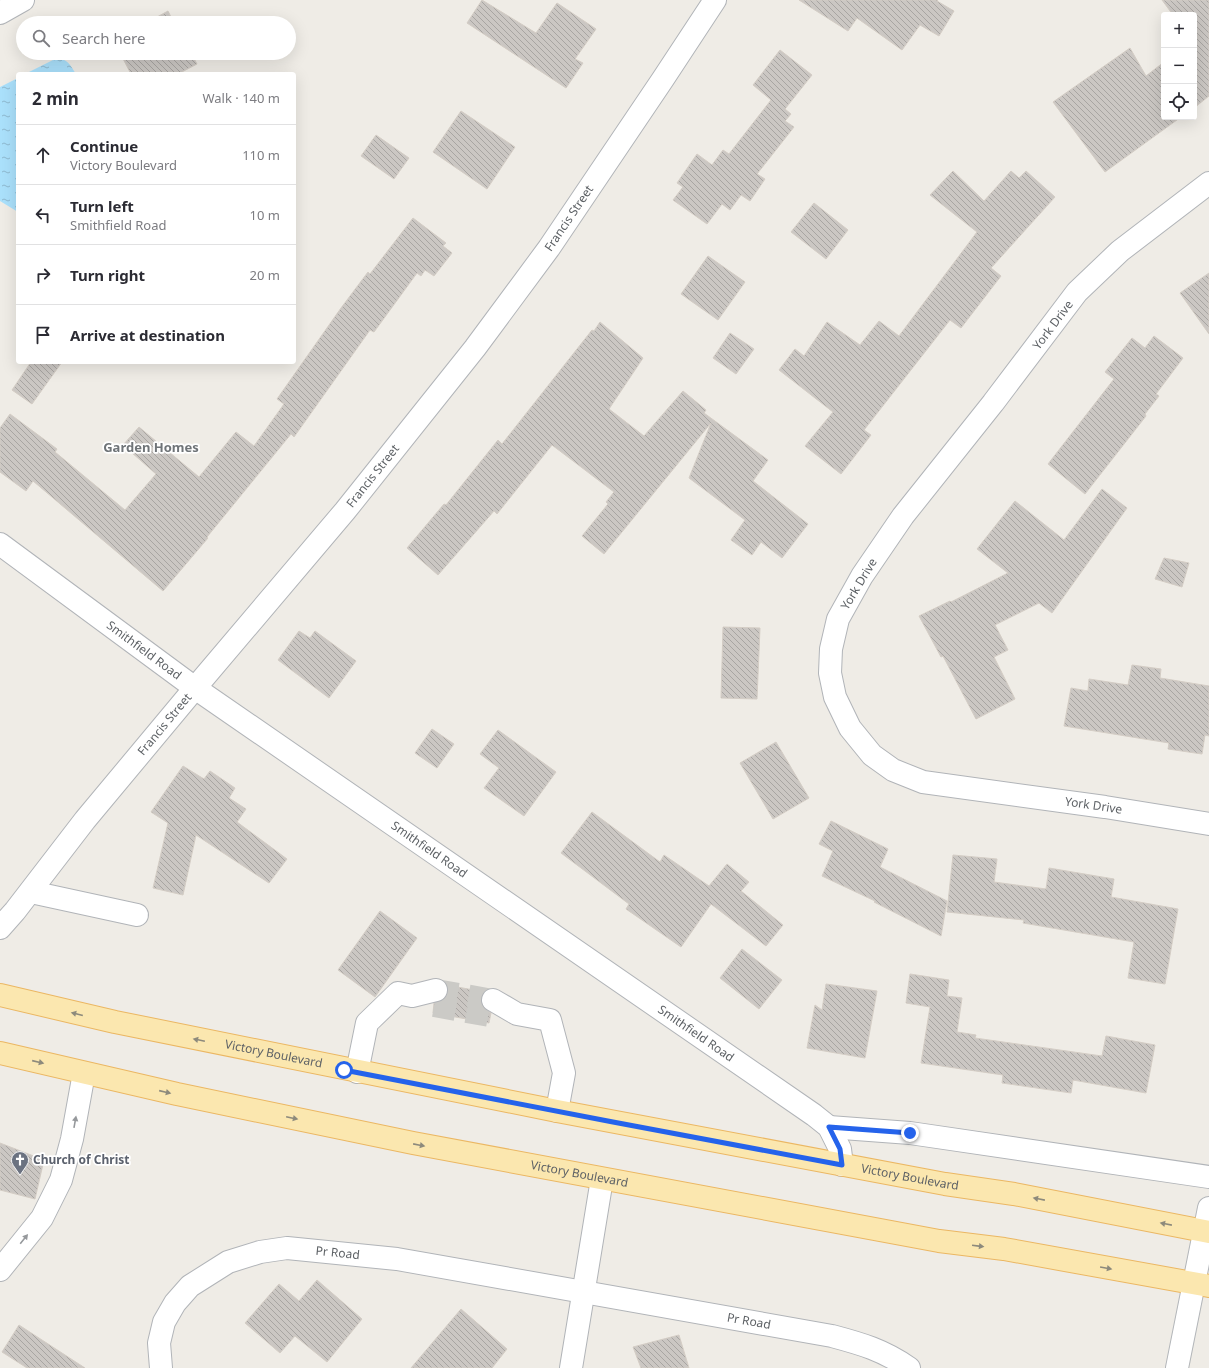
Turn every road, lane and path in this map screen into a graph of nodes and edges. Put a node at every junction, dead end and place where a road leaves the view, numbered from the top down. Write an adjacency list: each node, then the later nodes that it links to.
1 (23, 0): 3 (street)
2 (715, 0): 6 (street, Francis Street)
3 (0, 13)
4 (1209, 183): 7 (street, York Drive)
5 (0, 544): 6 (street, Smithfield Road)
6 (195, 688): 8 (street, Francis Street); 18 (street, Smithfield Road)
7 (1209, 824)
8 (31, 892): 9 (street); 10 (street, Francis Street)
9 (137, 916)
10 (0, 928)
11 (0, 995): 15 (main road, Victory Boulevard, one-way to 11)
12 (435, 998): 15 (street)
13 (492, 1008): 17 (street)
14 (0, 1053): 16 (main road, Victory Boulevard, one-way to 16)
15 (357, 1072): 17 (main road, Victory Boulevard)
16 (84, 1073): 21 (main road, Victory Boulevard, one-way to 21); 24 (street, one-way to 16)
17 (557, 1111): 19 (main road, Victory Boulevard)
18 (829, 1127): 19 (street, Smithfield Road); 20 (street)
19 (842, 1165): 23 (main road, Victory Boulevard, one-way to 19)
20 (1209, 1177)
21 (602, 1179): 25 (main road, Victory Boulevard, one-way to 25); 26 (street)
22 (1209, 1208): 23 (street)
23 (1207, 1232): 25 (street)
24 (0, 1270)
25 (1202, 1285): 30 (street)
26 (583, 1292): 27 (street, Pr Road); 28 (street); 29 (street, Pr Road)
27 (161, 1368)
28 (571, 1368)
29 (909, 1368)
30 (1177, 1368)

